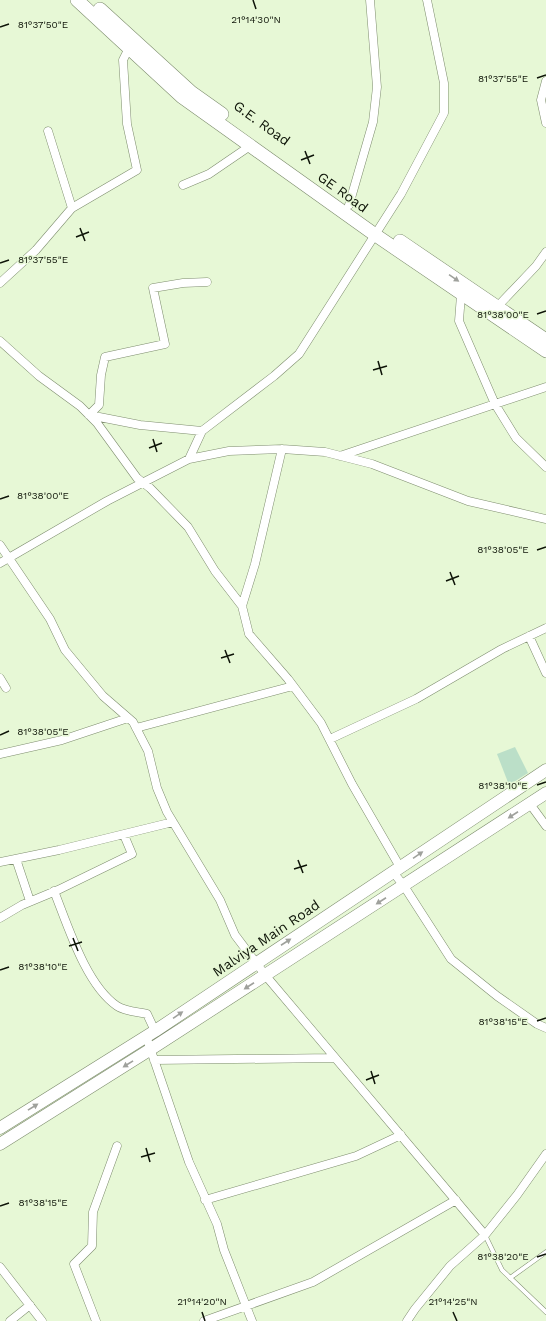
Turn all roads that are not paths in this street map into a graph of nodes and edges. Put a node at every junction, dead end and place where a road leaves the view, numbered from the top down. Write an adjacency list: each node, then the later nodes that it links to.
1 (77, 0): 5 (main road, GE Road)
2 (90, 0): 11 (main road, G.E. Road)
3 (370, 0): 11 (street)
4 (427, 0): 13 (street)
5 (129, 48): 9 (main road, GE Road); 12 (street)
6 (546, 81): 7 (street)
7 (546, 123)
8 (48, 131): 12 (street)
9 (250, 146): 10 (street); 13 (main road, GE Road)
10 (183, 185)
11 (349, 205): 13 (main road, G.E. Road)
12 (72, 208): 15 (street)
13 (377, 231): 17 (main road, GE Road); 18 (main road, G.E. Road, one-way to 18); 25 (street)
14 (546, 252): 18 (street)
15 (0, 282)
16 (207, 282): 24 (street)
17 (461, 295): 21 (main road, GE Road); 23 (street)
18 (497, 307): 19 (main road, G.E. Road)
19 (546, 340)
20 (0, 341): 24 (street)
21 (546, 351)
22 (546, 387): 23 (street)
23 (495, 404): 27 (street); 29 (street)
24 (89, 415): 25 (street); 30 (street)
25 (202, 431): 28 (street)
26 (282, 448): 27 (street); 28 (street); 35 (street)
27 (340, 456): 31 (street)
28 (189, 459): 30 (street)
29 (546, 467)
30 (143, 483): 33 (street); 35 (street)
31 (546, 519)
32 (0, 545): 33 (street)
33 (9, 558): 34 (street); 42 (street)
34 (0, 563)
35 (242, 606): 40 (street)
36 (546, 628): 37 (street)
37 (529, 636): 38 (street); 44 (street)
38 (546, 673)
39 (0, 678): 41 (street)
40 (293, 686): 43 (street); 44 (street)
41 (6, 688)
42 (128, 718): 43 (street); 45 (street)
43 (136, 728): 49 (street)
44 (330, 739): 54 (street)
45 (0, 754)
46 (546, 770): 54 (street, Malviya Main Road, one-way to 46)
47 (546, 793): 48 (street)
48 (530, 804): 50 (street); 55 (street, one-way to 55)
49 (173, 822): 51 (street); 59 (street)
50 (546, 826)
51 (124, 835): 52 (street); 56 (street)
52 (16, 859): 53 (street); 57 (street)
53 (0, 862)
54 (396, 870): 55 (street); 59 (street, Malviya Main Road, one-way to 54)
55 (404, 886): 60 (street, one-way to 60); 61 (street)
56 (54, 891): 57 (street); 62 (street)
57 (30, 901): 58 (street)
58 (0, 918)
59 (257, 961): 60 (street); 62 (street, Malviya Main Road, one-way to 59)
60 (266, 976): 63 (street, one-way to 63); 64 (street)
61 (546, 1028)
62 (150, 1033): 63 (street); 65 (street, Malviya Main Road, one-way to 62)
63 (152, 1055): 64 (street); 67 (street, one-way to 67); 70 (street)
64 (335, 1058): 66 (street)
65 (0, 1128)
66 (401, 1135): 70 (street); 71 (street)
67 (0, 1144)
68 (117, 1146): 81 (street)
69 (546, 1154): 72 (street)
70 (205, 1200): 77 (street)
71 (456, 1200): 72 (street); 77 (street)
72 (485, 1235): 75 (lane); 84 (street)
73 (546, 1252): 75 (lane)
74 (0, 1267): 76 (street)
75 (510, 1278): 78 (lane)
76 (30, 1305): 79 (street); 80 (street)
77 (246, 1306): 82 (street); 83 (street)
78 (546, 1312)
79 (10, 1321)
80 (42, 1321)
81 (96, 1321)
82 (204, 1321)
83 (252, 1321)
84 (407, 1321)

